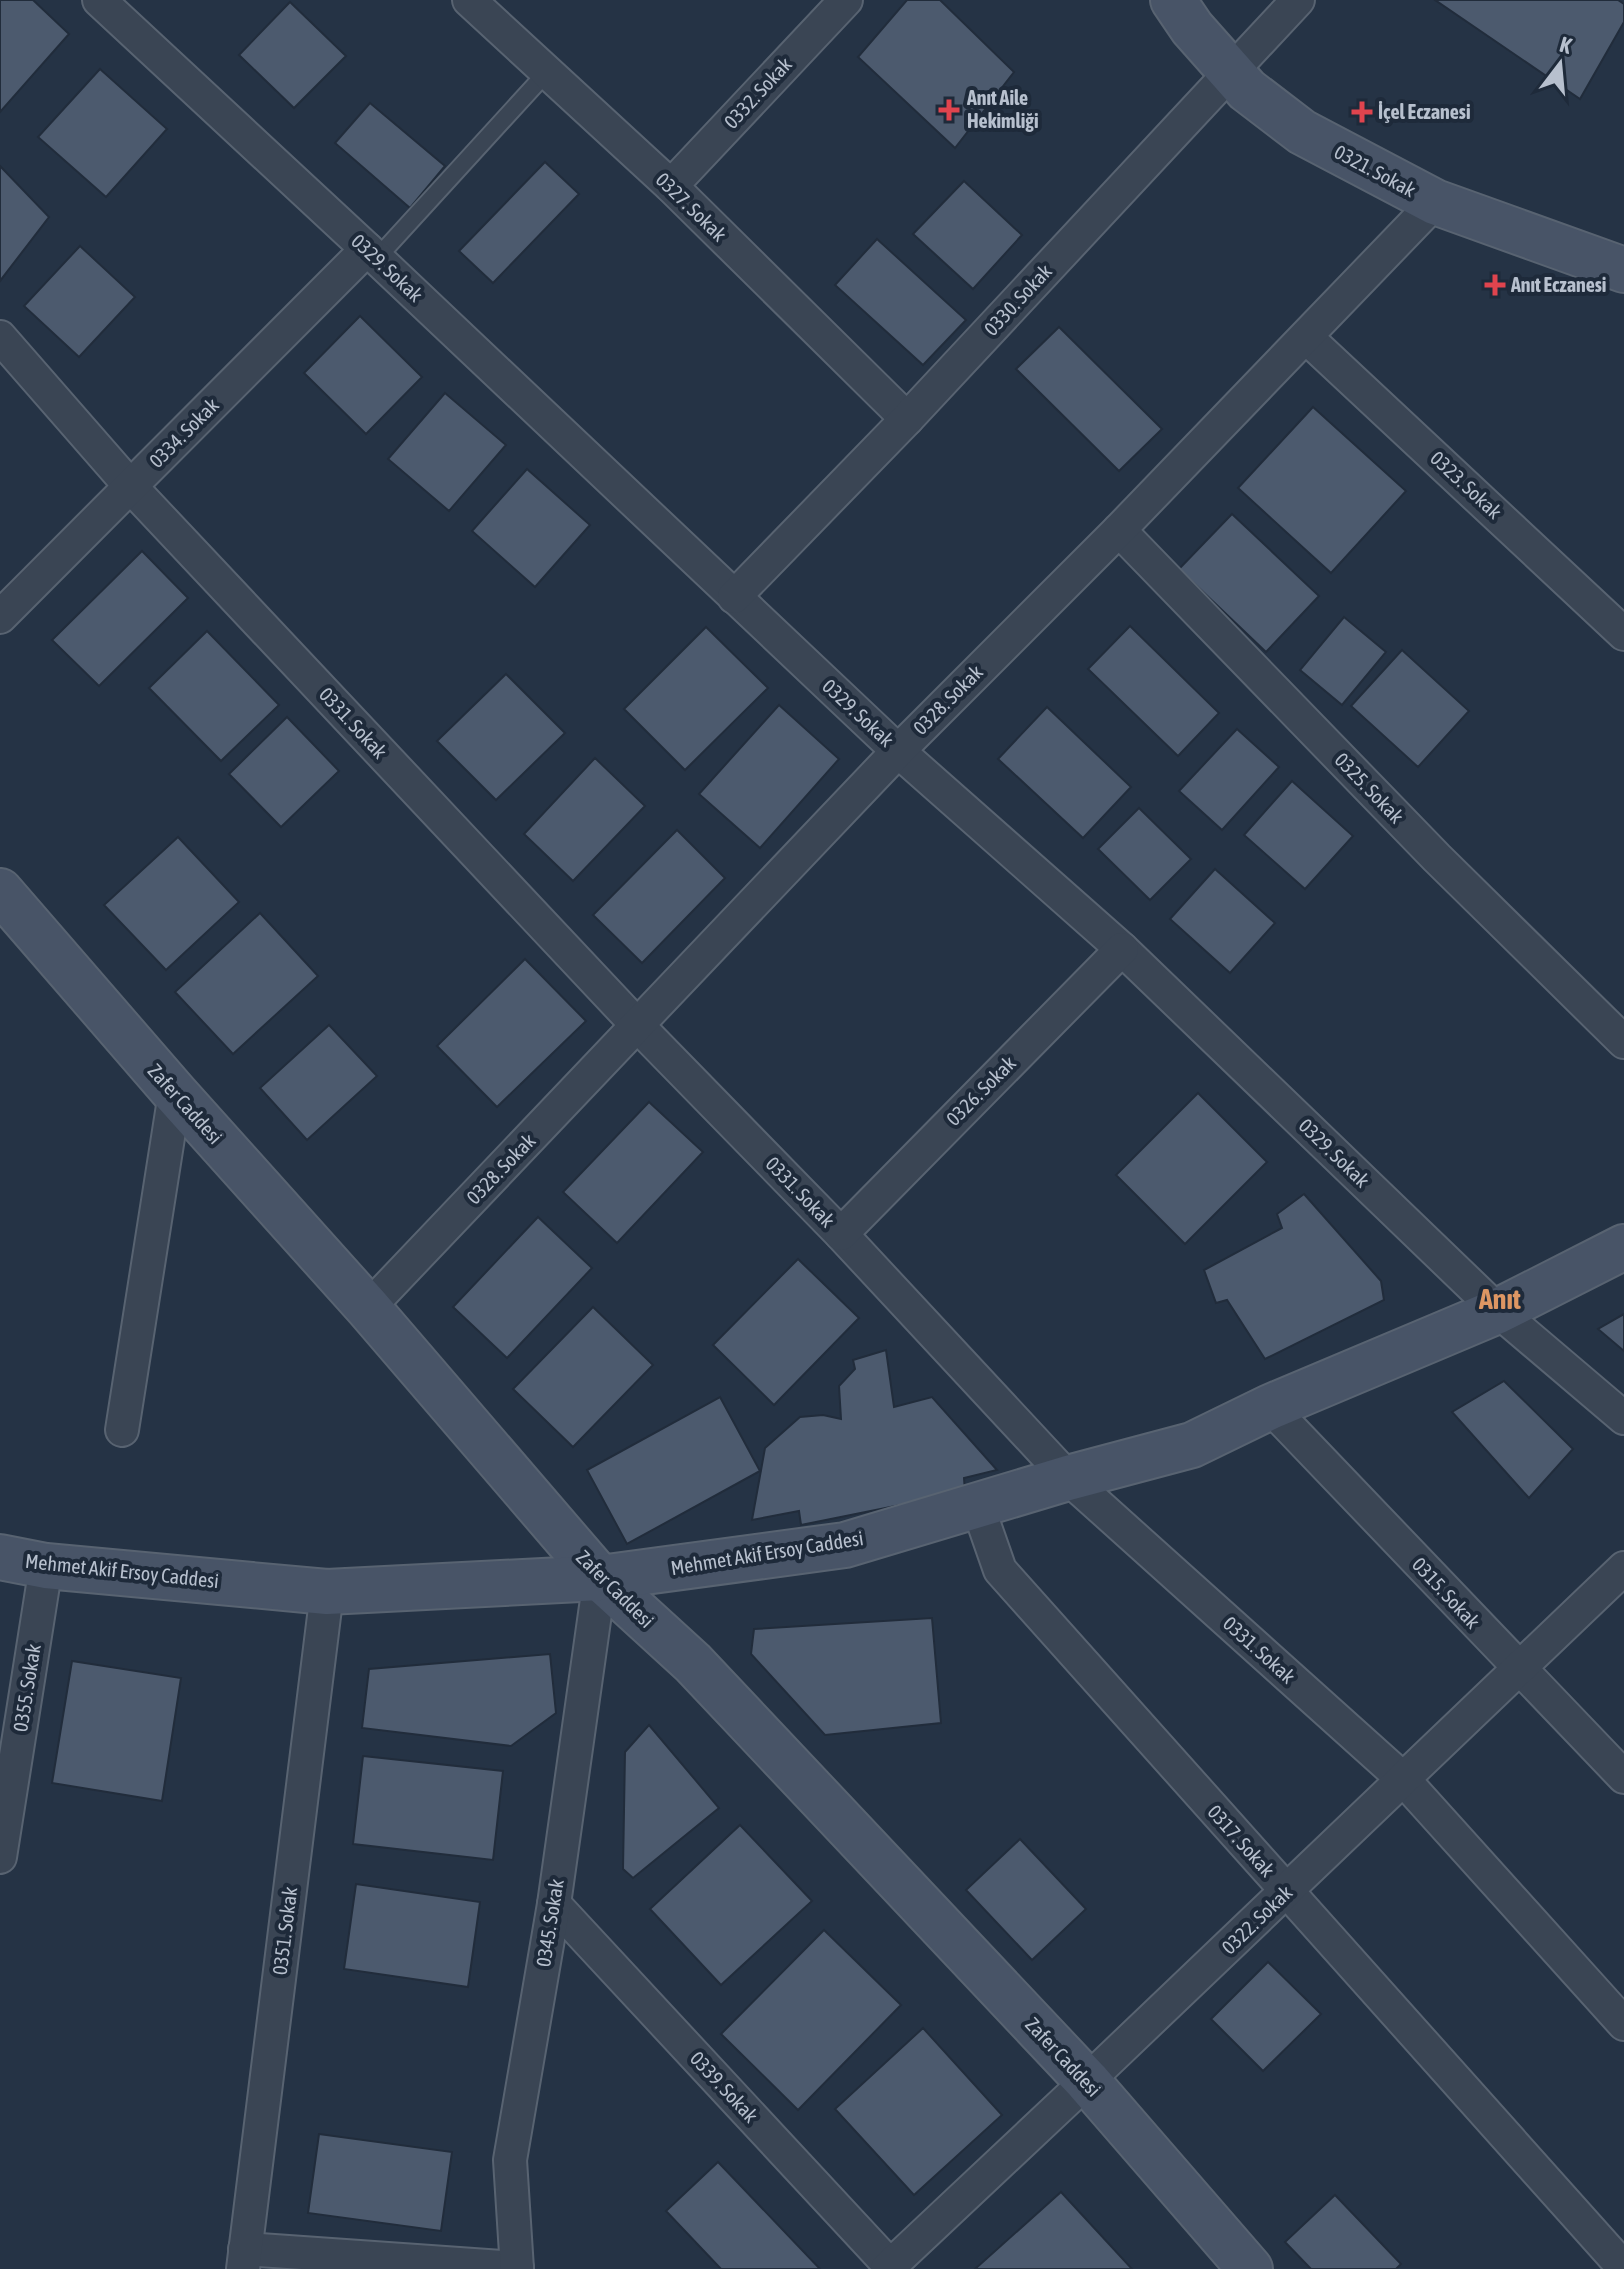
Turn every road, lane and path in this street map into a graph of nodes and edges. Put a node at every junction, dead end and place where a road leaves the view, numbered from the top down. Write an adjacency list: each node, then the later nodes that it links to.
1 (99, 0): 10 (street, 0329. Sokak)
2 (469, 0): 6 (street, 0327. Sokak)
3 (846, 0): 8 (street, 0332. Sokak)
4 (1173, 0): 7 (street, 0321. Sokak)
5 (1298, 0): 7 (street, 0330. Sokak)
6 (547, 72): 8 (street, 0327. Sokak); 10 (lane)
7 (1230, 72): 9 (street, 0321. Sokak); 14 (street, 0330. Sokak)
8 (671, 186): 14 (street, 0327. Sokak)
9 (1435, 202): 11 (street, 0321. Sokak); 13 (street, 0328. Sokak)
10 (372, 253): 15 (street, 0334. Sokak); 17 (street, 0329. Sokak)
11 (1624, 270)
12 (0, 337): 15 (street, 0331. Sokak)
13 (1306, 337): 16 (street, 0328. Sokak); 19 (street, 0323. Sokak)
14 (907, 419): 17 (street, 0330. Sokak)
15 (131, 487): 18 (street, 0334. Sokak); 23 (street, 0331. Sokak)
16 (1119, 530): 20 (street, 0328. Sokak); 24 (street, 0325. Sokak)
17 (734, 597): 20 (street, 0329. Sokak)
18 (0, 617)
19 (1624, 634)
20 (898, 751): 22 (street, 0329. Sokak); 23 (street, 0328. Sokak)
21 (0, 891): 25 (street, Zafer Caddesi)
22 (1122, 949): 26 (street, 0326. Sokak); 29 (street, 0329. Sokak)
23 (638, 1026): 26 (street, 0331. Sokak); 28 (street, 0328. Sokak)
24 (1624, 1042)
25 (175, 1093): 28 (street, Zafer Caddesi); 32 (street)
26 (841, 1234): 33 (street, 0331. Sokak)
27 (1624, 1247): 29 (street, Mehmet Akif Ersoy Caddesi)
28 (368, 1308): 38 (street, Zafer Caddesi)
29 (1498, 1311): 30 (street, Mehmet Akif Ersoy Caddesi); 31 (street, 0329. Sokak)
30 (1270, 1407): 33 (street, Mehmet Akif Ersoy Caddesi); 40 (street, 0315. Sokak)
31 (1624, 1418)
32 (122, 1430)
33 (1068, 1478): 34 (street, Mehmet Akif Ersoy Caddesi); 42 (street, 0331. Sokak)
34 (978, 1507): 38 (street, Mehmet Akif Ersoy Caddesi); 44 (street, 0317. Sokak)
35 (0, 1557): 36 (street, Mehmet Akif Ersoy Caddesi)
36 (46, 1566): 39 (street, Mehmet Akif Ersoy Caddesi); 43 (street, 0355. Sokak)
37 (1624, 1568): 40 (street, 0322. Sokak)
38 (600, 1578): 39 (street, Mehmet Akif Ersoy Caddesi); 45 (street, 0345. Sokak); 47 (street, Zafer Caddesi)
39 (327, 1592): 48 (street, 0351. Sokak)
40 (1518, 1669): 41 (street, 0315. Sokak); 42 (street, 0322. Sokak)
41 (1624, 1777)
42 (1403, 1779): 44 (street, 0322. Sokak); 46 (street, 0331. Sokak)
43 (0, 1857)
44 (1286, 1891): 47 (street, 0322. Sokak); 51 (street, 0317. Sokak)
45 (554, 1904): 49 (street, 0345. Sokak); 50 (street, 0339. Sokak)
46 (1624, 2024)
47 (1087, 2081): 50 (street, 0322. Sokak); 52 (street, Zafer Caddesi)
48 (244, 2259): 49 (street)
49 (517, 2268)
50 (890, 2268)
51 (1624, 2268)
52 (1250, 2269)

